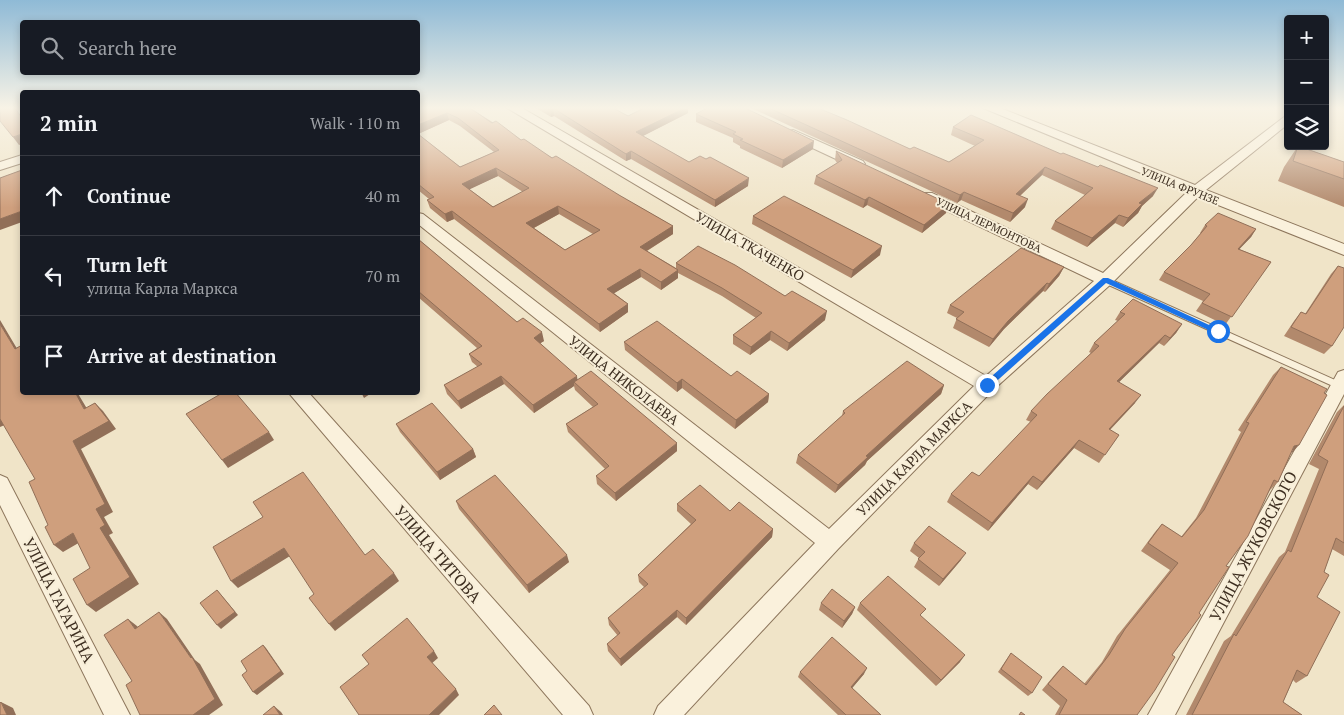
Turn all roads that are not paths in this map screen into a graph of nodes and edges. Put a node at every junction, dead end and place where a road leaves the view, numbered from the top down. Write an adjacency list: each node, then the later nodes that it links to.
1 (570, 141): 14 (street, УЛИЦА ТКАЧЕНКО)
2 (810, 141): 7 (street)
3 (1071, 141): 9 (street, УЛИЦА ФРУНЗЕ)
4 (1259, 141): 9 (street, УЛИЦА КАРЛА МАРКСА)
5 (20, 160): 6 (street)
6 (0, 166)
7 (870, 169)
8 (914, 190): 12 (street, УЛИЦА ЛЕРМОНТОВА)
9 (1195, 192): 11 (street, УЛИЦА ФРУНЗЕ); 12 (street, УЛИЦА КАРЛА МАРКСА)
10 (420, 219): 17 (street, УЛИЦА НИКОЛАЕВА)
11 (1344, 250)
12 (1105, 280): 13 (lane); 14 (street, УЛИЦА КАРЛА МАРКСА)
13 (1342, 384): 21 (street, УЛИЦА ЖУКОВСКОГО)
14 (987, 385): 17 (street, УЛИЦА КАРЛА МАРКСА)
15 (300, 395): 19 (street, УЛИЦА ТИТОВА)
16 (0, 484): 18 (street, УЛИЦА ГАГАРИНА)
17 (830, 542): 20 (street, УЛИЦА КАРЛА МАРКСА)
18 (117, 715)
19 (580, 715)
20 (667, 715)
21 (1161, 715)

